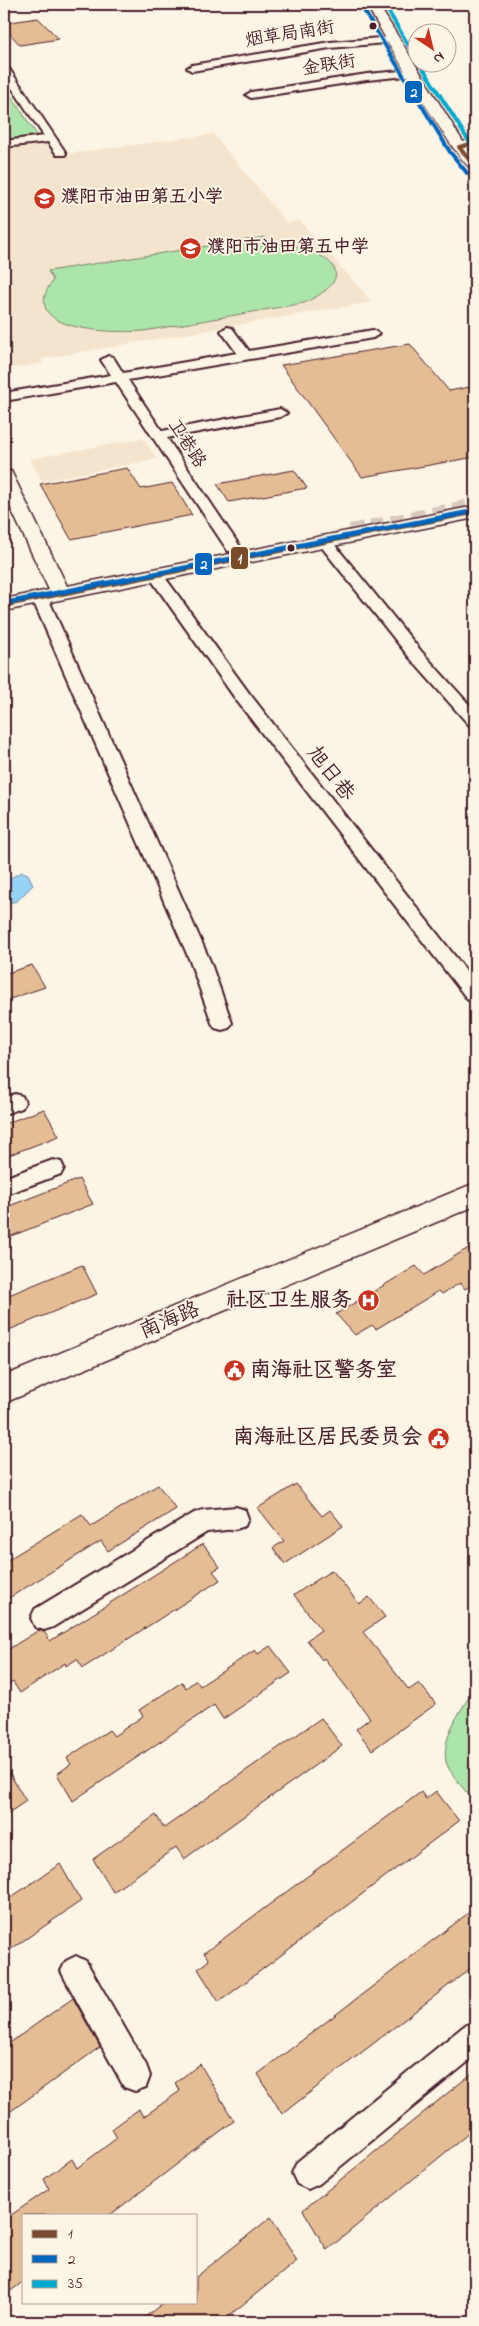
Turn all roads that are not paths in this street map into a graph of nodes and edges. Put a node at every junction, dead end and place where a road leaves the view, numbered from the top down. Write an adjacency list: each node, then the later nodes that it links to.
1 (372, 4): 4 (main road)
2 (388, 4): 3 (main road)
3 (406, 34)
4 (393, 40): 5 (street, 烟草局南街); 8 (main road)
5 (192, 68)
6 (4, 69): 10 (street)
7 (430, 72): 11 (main road)
8 (412, 73): 9 (street, 金联街); 13 (main road)
9 (250, 95)
10 (51, 138): 12 (street); 14 (street)
11 (475, 142): 13 (main road)
12 (4, 144)
13 (466, 150): 15 (main road)
14 (61, 153)
15 (475, 167)
16 (227, 331): 18 (street)
17 (373, 334): 18 (street)
18 (245, 356): 20 (street)
19 (108, 360): 20 (street, 卫巷路)
20 (120, 377): 21 (street); 23 (street, 卫巷路)
21 (4, 397)
22 (280, 413): 23 (street)
23 (158, 436): 28 (street, 卫巷路)
24 (4, 475): 30 (main road)
25 (475, 501): 28 (main road)
26 (475, 512): 27 (main road)
27 (325, 542): 29 (main road); 34 (street)
28 (233, 548): 30 (main road)
29 (156, 575): 30 (main road); 35 (street, 旭日巷)
30 (59, 588): 31 (main road); 32 (main road)
31 (4, 593)
32 (40, 598): 33 (main road); 36 (street)
33 (4, 605)
34 (475, 721)
35 (475, 995)
36 (222, 1023)
37 (54, 1168): 38 (street)
38 (4, 1186)
39 (475, 1194): 40 (main road, 南海路)
40 (4, 1390)
41 (236, 1518): 42 (street)
42 (44, 1618)
43 (76, 1971): 45 (street)
44 (475, 2037): 46 (street)
45 (135, 2076)
46 (308, 2173)

